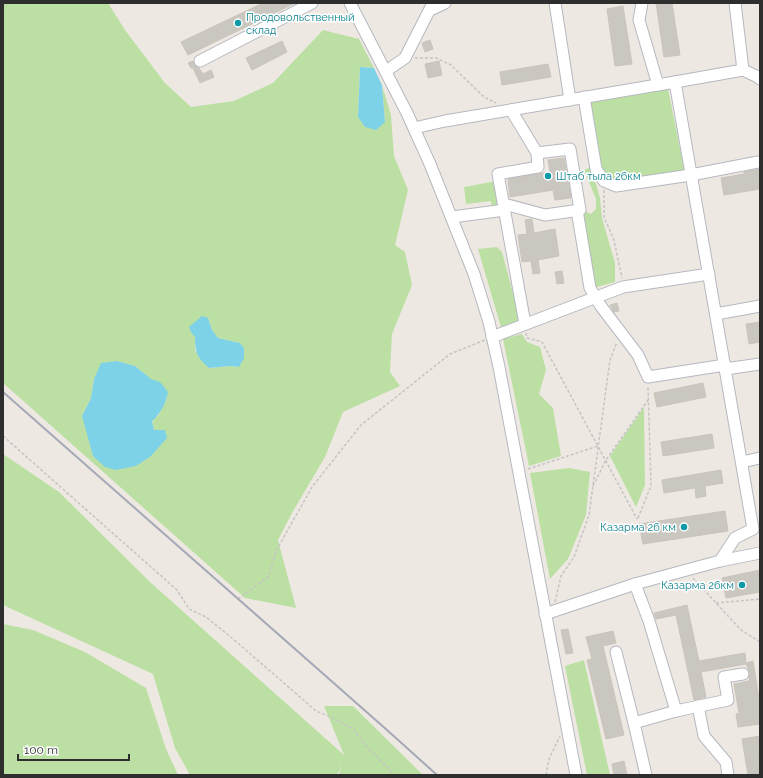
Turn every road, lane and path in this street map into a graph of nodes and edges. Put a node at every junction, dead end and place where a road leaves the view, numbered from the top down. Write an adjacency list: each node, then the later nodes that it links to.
1 (312, 3): 11 (street)
2 (350, 3): 13 (street)
3 (445, 3): 8 (street)
4 (555, 3): 18 (street)
5 (635, 3): 9 (street)
6 (642, 3): 9 (street)
7 (735, 3): 12 (street)
8 (431, 6): 10 (street)
9 (639, 20): 16 (street)
10 (405, 58): 13 (street); 19 (path)
11 (200, 61)
12 (743, 70): 14 (street); 15 (street)
13 (386, 71): 21 (street)
14 (760, 79)
15 (675, 82): 16 (street); 24 (street)
16 (658, 85): 17 (street)
17 (584, 97): 18 (street); 25 (street)
18 (570, 100): 20 (street)
19 (497, 103)
20 (511, 110): 21 (street); 22 (street)
21 (414, 128): 28 (street)
22 (536, 153): 26 (street); 27 (street)
23 (758, 162): 24 (street)
24 (691, 175): 25 (street); 29 (street)
25 (604, 181): 30 (path)
26 (504, 207): 27 (street); 28 (street); 34 (street)
27 (577, 210): 31 (street)
28 (452, 217): 36 (street)
29 (708, 274): 30 (street); 33 (street)
30 (624, 288): 31 (street)
31 (596, 298): 34 (street); 35 (street)
32 (760, 306): 33 (street)
33 (716, 314): 38 (street)
34 (525, 324): 36 (street); 42 (path)
35 (621, 333): 39 (street); 42 (path)
36 (492, 338): 46 (street); 52 (path)
37 (760, 364): 38 (street)
38 (725, 367): 39 (street); 45 (street)
39 (648, 377): 40 (path)
40 (648, 400): 44 (path); 44 (path)
41 (3, 436): 63 (path)
42 (598, 446): 44 (path); 46 (path); 47 (path)
43 (760, 458): 45 (street)
44 (606, 460): 47 (path)
45 (742, 462): 49 (street)
46 (519, 472): 55 (street)
47 (592, 488): 55 (path)
48 (760, 553): 49 (street)
49 (720, 561): 50 (street)
50 (685, 570): 51 (street); 54 (path)
51 (635, 584): 55 (street); 60 (street)
52 (238, 599)
53 (760, 599): 54 (path)
54 (716, 603): 56 (path)
55 (549, 612): 62 (street)
56 (760, 642)
57 (616, 652): 61 (street)
58 (743, 674): 59 (street)
59 (698, 706): 60 (street); 67 (street)
60 (676, 711): 61 (street)
61 (634, 723): 66 (street)
62 (567, 725): 64 (path); 65 (street)
63 (395, 775)
64 (546, 775)
65 (576, 775)
66 (646, 775)
67 (728, 775)

